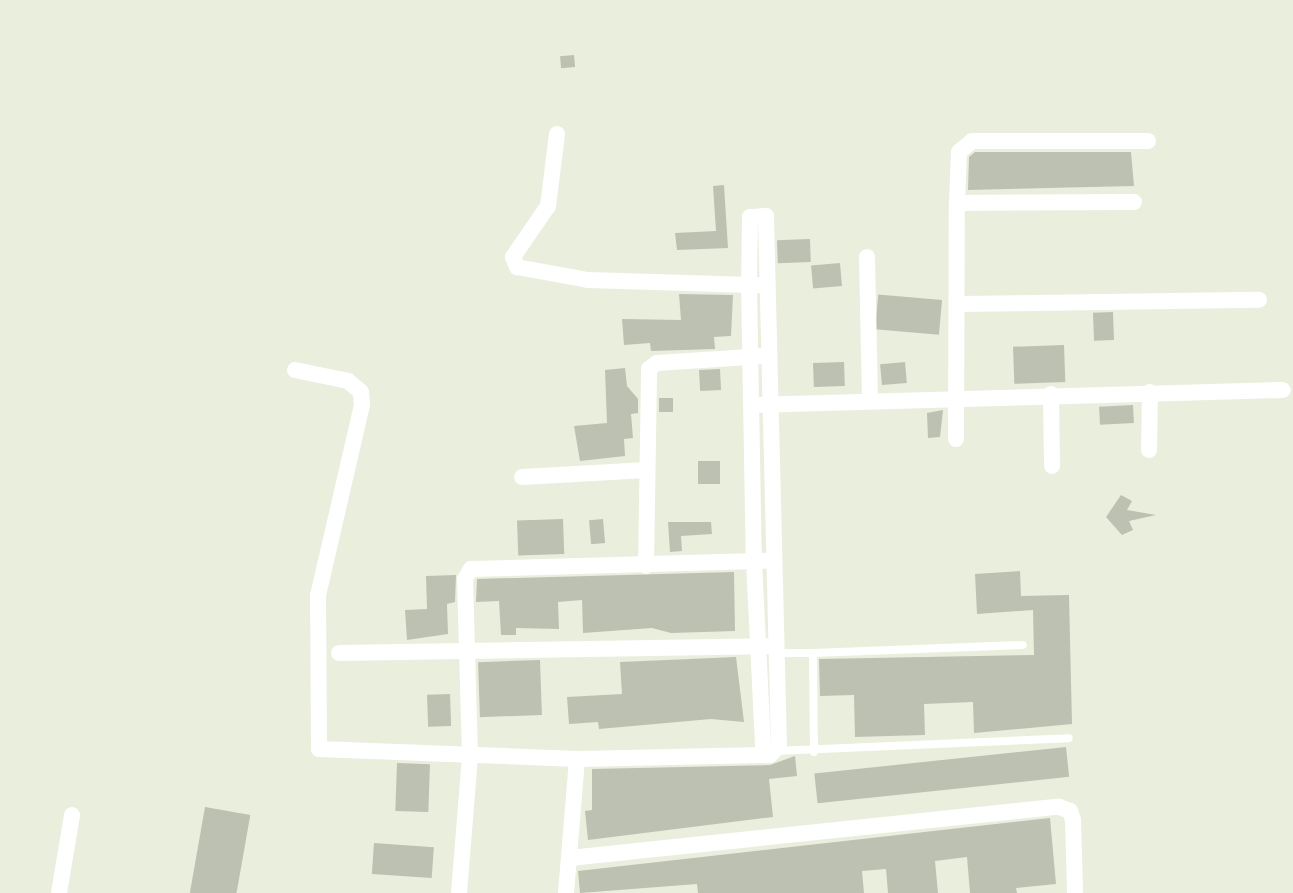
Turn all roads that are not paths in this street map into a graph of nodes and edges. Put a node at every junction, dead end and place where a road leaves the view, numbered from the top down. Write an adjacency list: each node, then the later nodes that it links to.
1 (557, 134): 6 (street)
2 (1148, 141): 4 (street)
3 (1134, 202): 4 (street)
4 (957, 203): 9 (street)
5 (867, 257): 16 (street)
6 (749, 285): 7 (street); 7 (street); 10 (street)
7 (768, 286): 10 (street)
8 (1259, 300): 9 (street)
9 (959, 304): 15 (street)
10 (761, 356): 17 (street); 21 (street)
11 (295, 370): 34 (street)
12 (1283, 390): 13 (street)
13 (1150, 392): 14 (street); 19 (street)
14 (1051, 394): 15 (street); 20 (street)
15 (957, 395): 16 (street); 18 (street)
16 (870, 401): 17 (street)
17 (760, 405): 23 (street); 24 (street)
18 (956, 439)
19 (1149, 450)
20 (1052, 466)
21 (647, 470): 22 (street); 25 (street)
22 (522, 477)
23 (754, 561): 24 (street); 25 (street); 27 (street)
24 (773, 561): 27 (street)
25 (646, 566): 28 (street)
26 (1023, 645): 30 (lane)
27 (772, 648): 28 (street); 30 (lane); 32 (street)
28 (469, 651): 29 (street); 34 (street)
29 (339, 653)
30 (813, 653): 33 (lane)
31 (1069, 738): 33 (lane)
32 (774, 751): 33 (lane); 35 (street)
33 (814, 752)
34 (470, 757): 35 (street); 39 (street)
35 (577, 759): 37 (street)
36 (72, 815): 38 (street)
37 (570, 858): 40 (street); 41 (street)
38 (59, 893)
39 (459, 893)
40 (566, 893)
41 (1075, 893)

